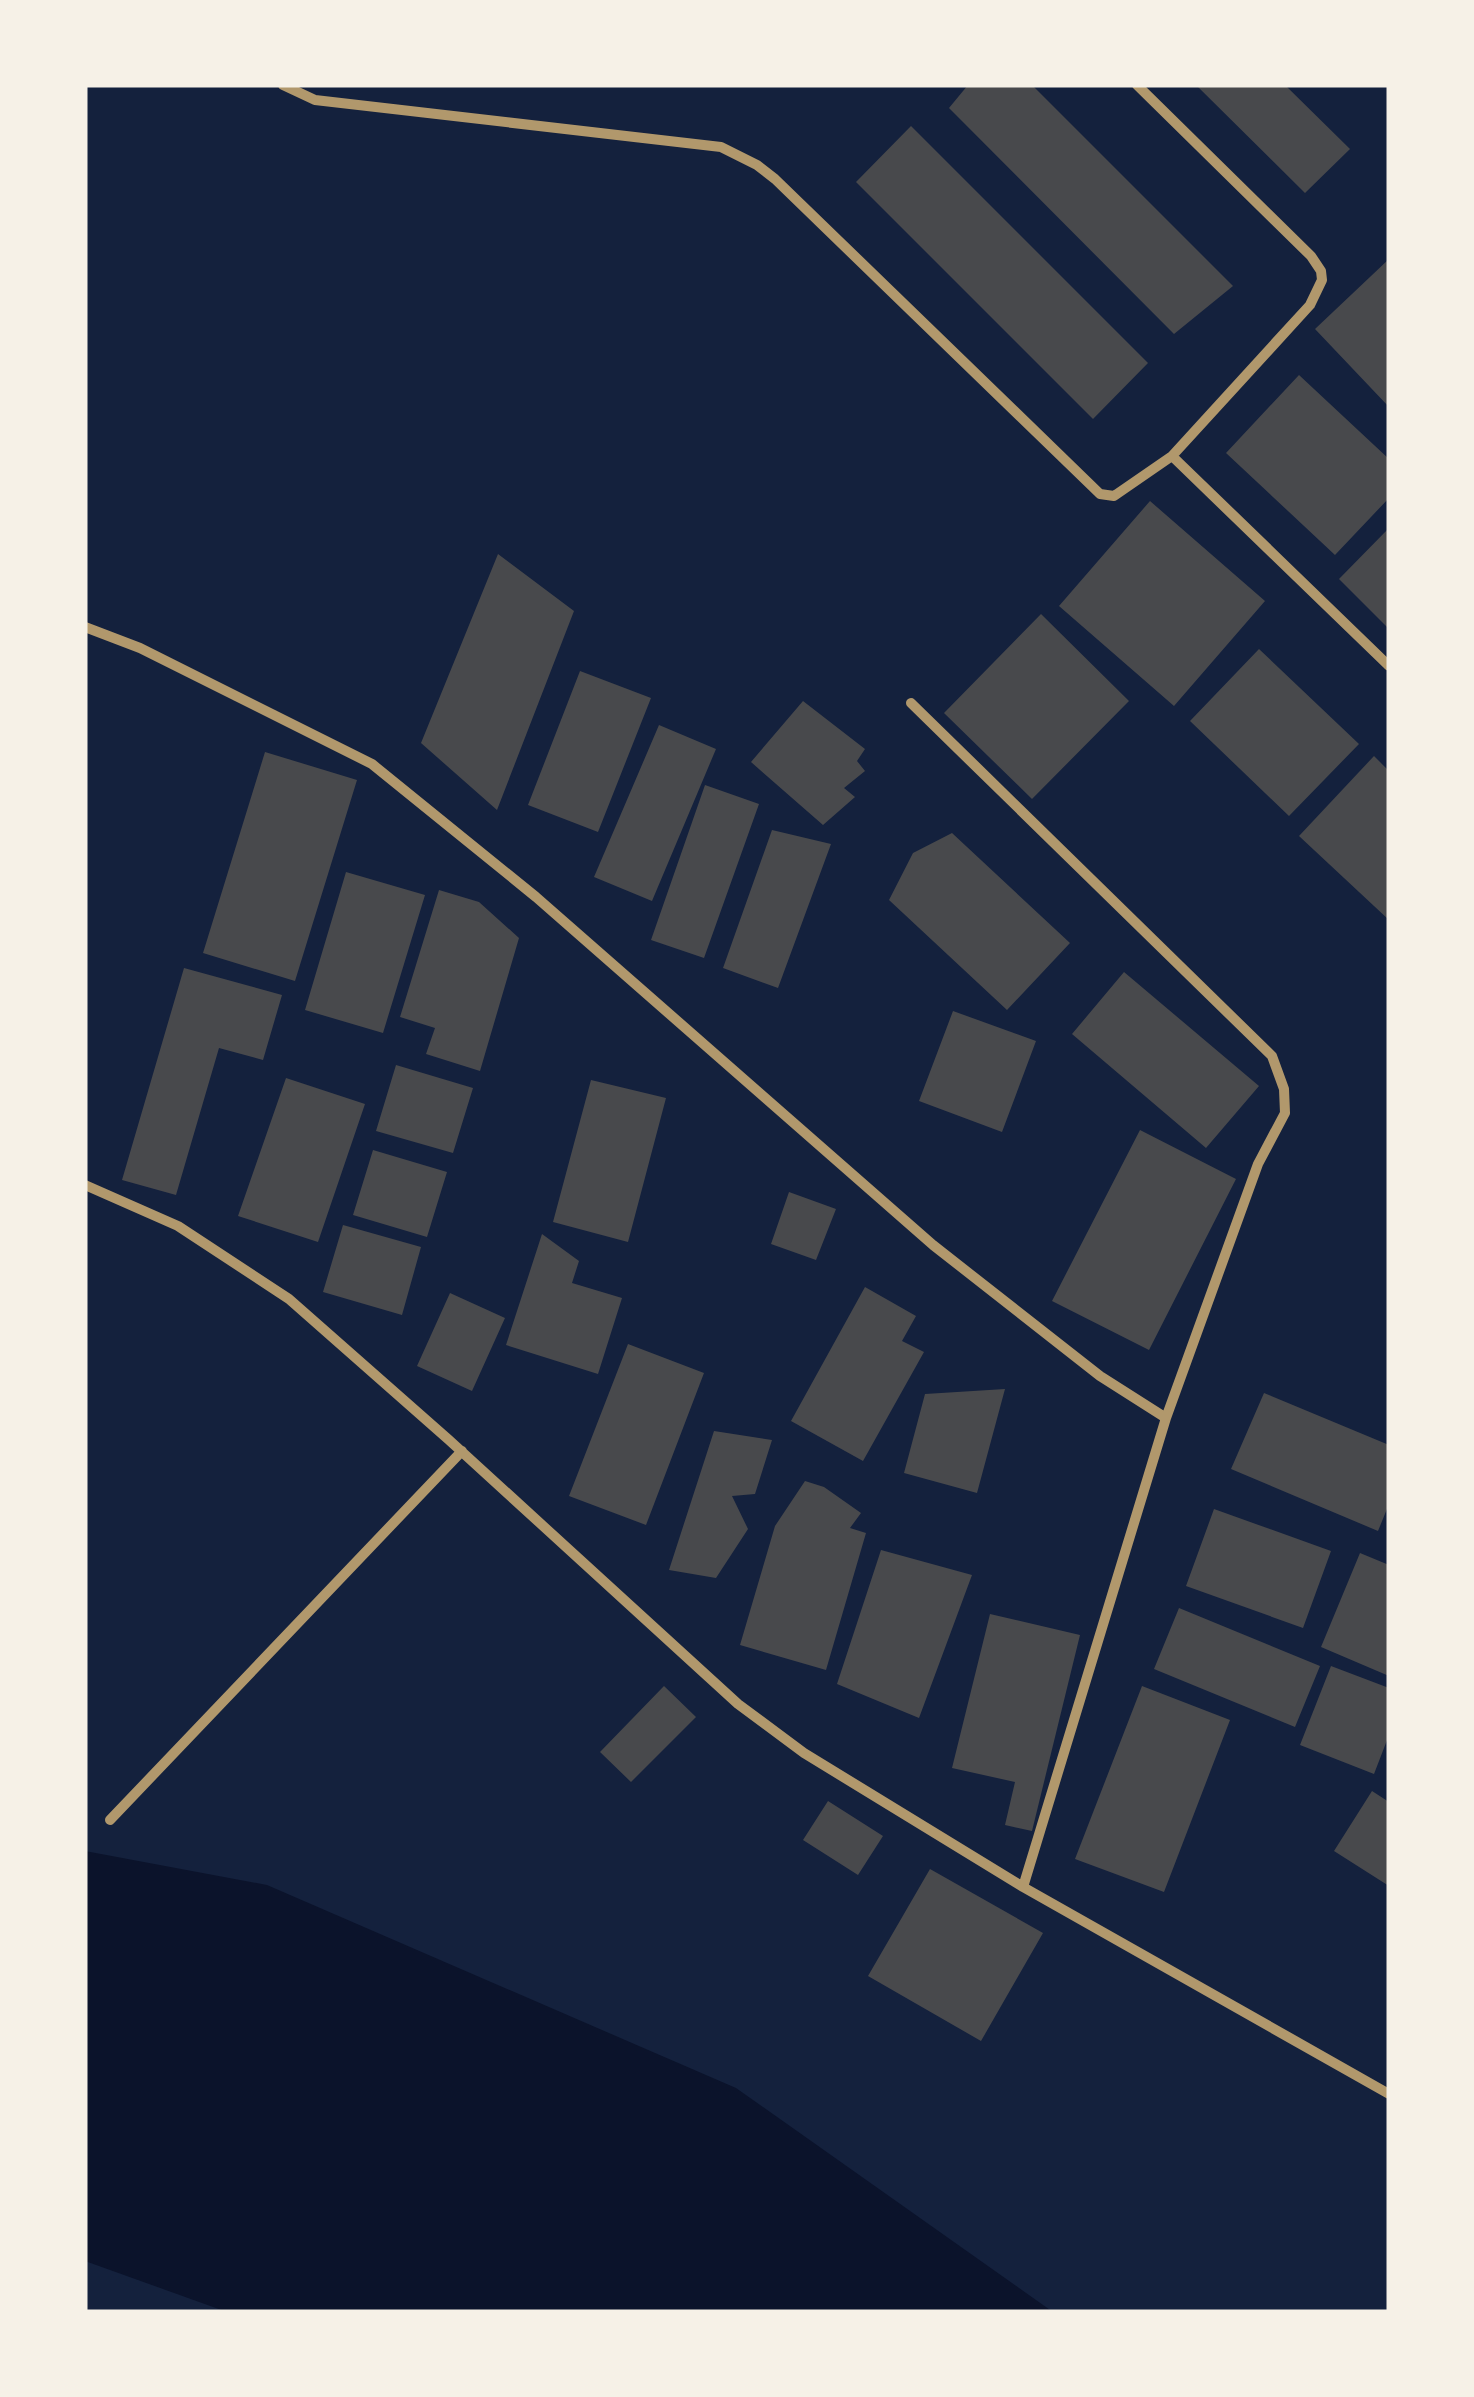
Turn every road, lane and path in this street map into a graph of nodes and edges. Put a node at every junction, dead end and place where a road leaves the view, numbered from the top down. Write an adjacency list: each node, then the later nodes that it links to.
1 (283, 85): 3 (street)
2 (1137, 85): 3 (street)
3 (1172, 456): 5 (street)
4 (85, 626): 8 (street)
5 (1389, 666)
6 (911, 704): 8 (street)
7 (85, 1185): 9 (street)
8 (1166, 1418): 11 (street)
9 (462, 1451): 10 (street); 11 (street)
10 (110, 1820)
11 (1024, 1887): 12 (street)
12 (1389, 2094)

